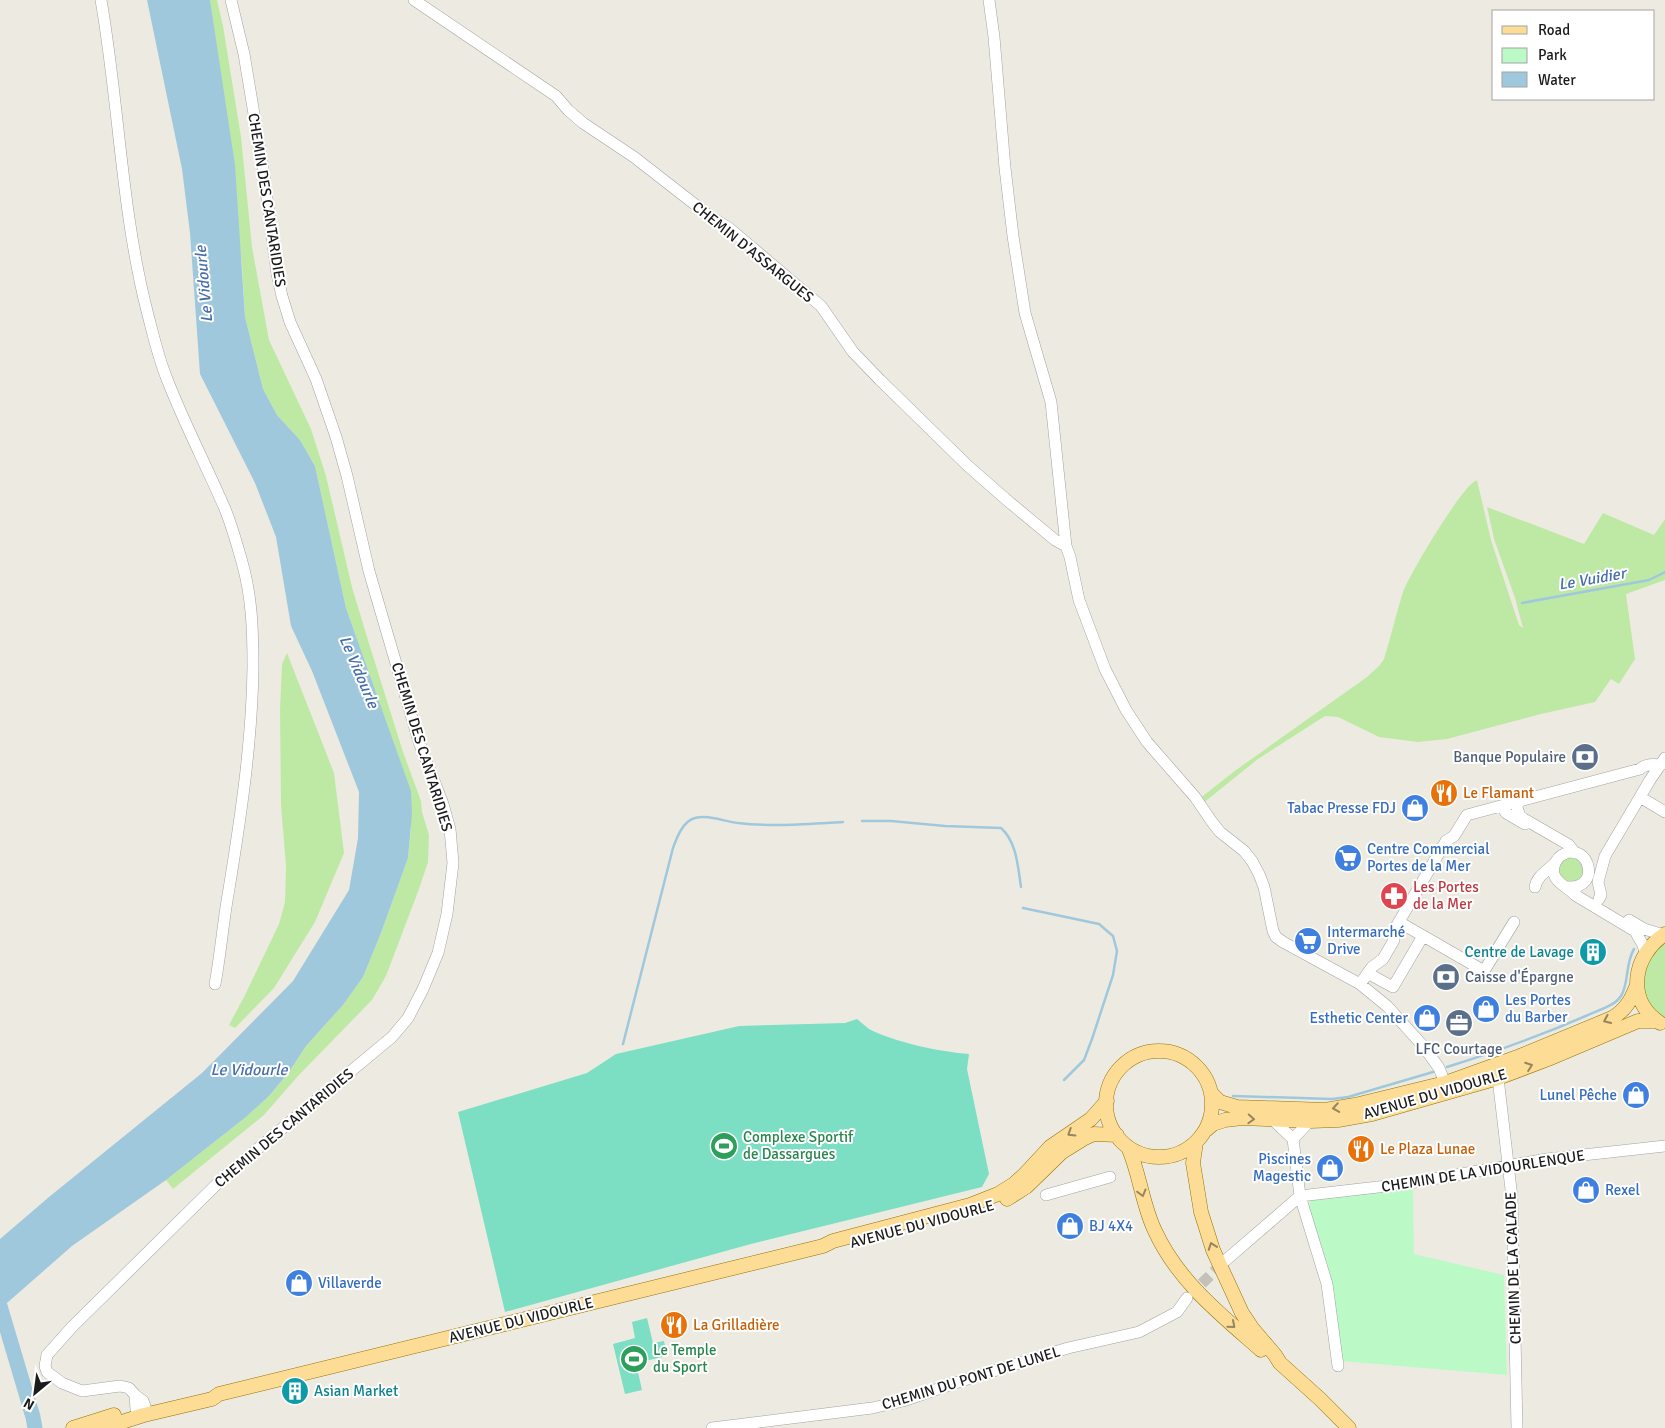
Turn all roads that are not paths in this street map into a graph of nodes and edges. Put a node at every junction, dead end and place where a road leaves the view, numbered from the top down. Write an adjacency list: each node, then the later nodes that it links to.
1 (101, 0): 25 (street)
2 (231, 0): 50 (street, CHEMIN DES CANTARIDIES)
3 (414, 0): 5 (street, CHEMIN D'ASSARGUES)
4 (989, 0): 5 (street)
5 (1066, 546): 26 (street)
6 (1660, 766): 7 (street); 8 (street)
7 (1640, 797): 10 (street); 12 (street)
8 (1515, 802): 9 (street); 11 (street)
9 (1502, 806): 14 (street); 19 (street)
10 (1665, 812)
11 (1575, 852): 13 (street); 14 (street)
12 (1605, 856): 13 (street); 15 (street)
13 (1585, 859): 16 (street)
14 (1556, 861): 17 (street); 17 (street)
15 (1601, 870): 16 (street); 18 (street)
16 (1588, 876): 17 (street); 18 (street)
17 (1564, 885): 23 (street)
18 (1600, 899): 21 (street)
19 (1399, 922): 22 (street); 24 (street)
20 (1514, 922): 22 (street)
21 (1665, 934): 23 (main road)
22 (1423, 936): 24 (street)
23 (1645, 952): 27 (main road)
24 (1369, 974): 26 (street)
25 (215, 984)
26 (1360, 984): 30 (street)
27 (1637, 985): 28 (main road); 30 (main road, AVENUE DU VIDOURLE, one-way to 30)
28 (1661, 1024): 29 (main road, AVENUE DU VIDOURLE, one-way to 28)
29 (1498, 1078): 34 (main road, AVENUE DU VIDOURLE); 41 (street, CHEMIN DE LA CALADE)
30 (1445, 1083): 31 (main road, AVENUE DU VIDOURLE, one-way to 31)
31 (1212, 1094): 32 (main road); 35 (main road)
32 (1107, 1100): 36 (main road); 45 (main road, AVENUE DU VIDOURLE, one-way to 45)
33 (1273, 1120): 34 (main road, AVENUE DU VIDOURLE); 35 (main road, AVENUE DU VIDOURLE, one-way to 33); 37 (street)
34 (1310, 1121): 37 (street)
35 (1206, 1130): 38 (main road)
36 (1117, 1135): 40 (main road); 45 (main road, AVENUE DU VIDOURLE)
37 (1293, 1139): 44 (street)
38 (1196, 1142): 40 (main road); 48 (main road, one-way to 38)
39 (1665, 1146): 41 (street, CHEMIN DE LA VIDOURLENQUE)
40 (1128, 1147): 48 (main road, one-way to 48)
41 (1509, 1165): 44 (street, CHEMIN DE LA VIDOURLENQUE); 55 (street, CHEMIN DE LA CALADE)
42 (1110, 1177): 43 (street)
43 (1046, 1195)
44 (1300, 1196): 46 (street); 49 (street)
45 (823, 1246): 50 (main road, AVENUE DU VIDOURLE)
46 (1226, 1260)
47 (1187, 1298): 53 (street, CHEMIN DU PONT DE LUNEL)
48 (1280, 1363): 54 (main road)
49 (1338, 1366)
50 (140, 1406): 51 (main road, AVENUE DU VIDOURLE); 52 (main road, AVENUE DU VIDOURLE)
51 (72, 1428)
52 (103, 1428)
53 (712, 1428)
54 (1349, 1428)
55 (1517, 1428)

